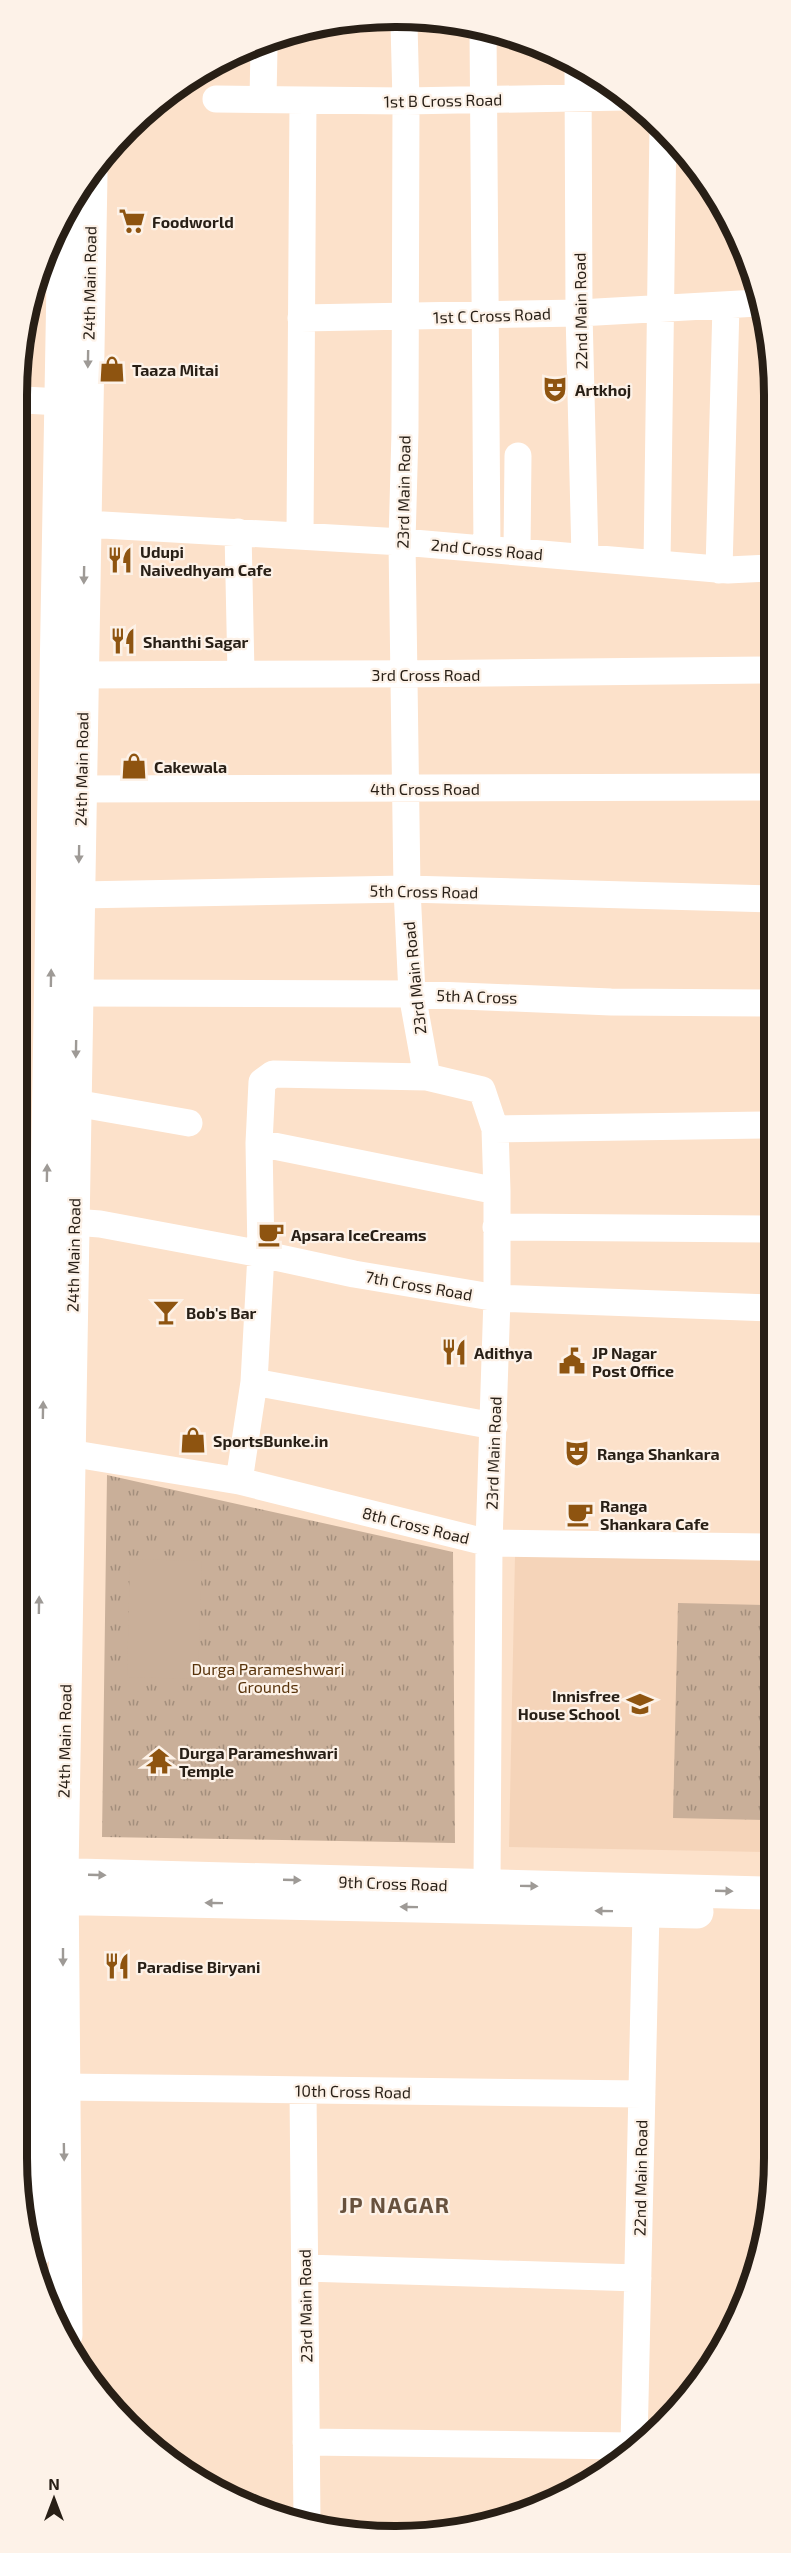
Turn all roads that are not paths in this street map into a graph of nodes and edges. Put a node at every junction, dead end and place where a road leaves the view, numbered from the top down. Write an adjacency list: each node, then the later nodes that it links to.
1 (404, 27): 11 (street, 23rd Main Road)
2 (483, 38): 9 (street)
3 (264, 52): 8 (street)
4 (578, 75): 5 (street, 22nd Main Road)
5 (578, 97): 6 (street, 1st B Cross Road); 9 (street, 1st B Cross Road); 18 (street, 22nd Main Road)
6 (611, 97)
7 (216, 99): 8 (street, 1st B Cross Road)
8 (263, 99): 10 (street, 1st B Cross Road)
9 (483, 100): 11 (street, 1st B Cross Road); 19 (street)
10 (303, 101): 11 (street, 1st B Cross Road); 20 (street)
11 (406, 101): 21 (street, 23rd Main Road)
12 (663, 142): 17 (street)
13 (90, 190): 23 (main road, 24th Main Road, one-way to 23)
14 (65, 234): 23 (main road, 24th Main Road)
15 (752, 303): 16 (street, 1st C Cross Road)
16 (726, 304): 17 (street, 1st C Cross Road); 34 (street)
17 (660, 308): 18 (street, 1st C Cross Road); 32 (street)
18 (579, 313): 19 (street, 1st C Cross Road); 31 (street, 22nd Main Road)
19 (486, 316): 21 (street, 1st C Cross Road); 29 (street)
20 (302, 318): 21 (street, 1st C Cross Road); 27 (street)
21 (405, 318): 28 (street, 23rd Main Road)
22 (27, 400): 23 (street)
23 (74, 402): 25 (main road, 24th Main Road)
24 (518, 456): 30 (street)
25 (72, 525): 26 (street, 2nd Cross Road); 37 (main road, 24th Main Road, one-way to 37); 55 (main road, 24th Main Road, one-way to 25)
26 (238, 532): 27 (street, 2nd Cross Road); 36 (street)
27 (300, 536): 28 (street, 2nd Cross Road)
28 (402, 542): 29 (street, 2nd Cross Road); 38 (street, 23rd Main Road)
29 (488, 549): 30 (street, 2nd Cross Road)
30 (517, 552): 31 (street, 2nd Cross Road)
31 (585, 557): 32 (street, 2nd Cross Road)
32 (657, 564): 34 (street, 2nd Cross Road)
33 (764, 568): 34 (street, 2nd Cross Road)
34 (718, 570)
35 (764, 670): 38 (street, 3rd Cross Road)
36 (241, 673): 37 (street, 3rd Cross Road); 38 (street, 3rd Cross Road)
37 (82, 675): 41 (main road, 24th Main Road)
38 (404, 675): 40 (street, 23rd Main Road)
39 (764, 787): 40 (street, 4th Cross Road)
40 (405, 788): 41 (street, 4th Cross Road); 42 (street, 23rd Main Road)
41 (80, 789): 43 (main road, 24th Main Road, one-way to 43)
42 (407, 889): 43 (street, 5th Cross Road); 44 (street, 5th Cross Road); 46 (street, 23rd Main Road)
43 (79, 896): 45 (main road, 24th Main Road)
44 (764, 899)
45 (77, 993): 46 (street, 5th A Cross); 49 (main road, 24th Main Road, one-way to 49)
46 (412, 994): 47 (street, 5th A Cross); 48 (street, 23rd Main Road)
47 (764, 1003)
48 (427, 1077): 52 (street, 23rd Main Road); 53 (street)
49 (75, 1103): 50 (street); 55 (main road, 24th Main Road)
50 (189, 1123)
51 (764, 1125): 52 (street)
52 (495, 1129): 54 (street, 23rd Main Road)
53 (259, 1143): 54 (street); 58 (street)
54 (497, 1191): 56 (street, 23rd Main Road)
55 (47, 1217): 58 (street, 7th Cross Road); 63 (main road, 24th Main Road); 68 (main road, 24th Main Road, one-way to 55)
56 (496, 1227): 57 (street); 59 (street, 23rd Main Road)
57 (764, 1229)
58 (261, 1254): 59 (street, 7th Cross Road); 61 (street)
59 (497, 1298): 60 (street, 7th Cross Road); 62 (street, 23rd Main Road)
60 (764, 1308)
61 (254, 1382): 62 (street); 64 (street)
62 (494, 1426): 65 (street, 23rd Main Road)
63 (69, 1453): 64 (street, 8th Cross Road); 68 (main road, 24th Main Road)
64 (239, 1481): 65 (street, 8th Cross Road)
65 (489, 1543): 66 (street, 8th Cross Road); 67 (street, 23rd Main Road)
66 (764, 1547)
67 (488, 1885): 68 (main road, 9th Cross Road, one-way to 67); 69 (main road, 9th Cross Road, one-way to 69)
68 (38, 1886): 70 (main road, 9th Cross Road, one-way to 68); 72 (main road, 24th Main Road, one-way to 72); 75 (main road, 24th Main Road)
69 (764, 1893)
70 (646, 1911): 71 (main road, 9th Cross Road); 74 (street, 22nd Main Road)
71 (764, 1913)
72 (63, 2087): 73 (street, 10th Cross Road); 78 (main road, 24th Main Road, one-way to 78)
73 (303, 2090): 74 (street, 10th Cross Road); 76 (street, 23rd Main Road)
74 (642, 2094): 77 (street, 22nd Main Road)
75 (33, 2224)
76 (305, 2268): 77 (street); 80 (street, 23rd Main Road)
77 (638, 2278): 79 (street, 22nd Main Road)
78 (66, 2322)
79 (633, 2439)
80 (306, 2442): 81 (street); 82 (street, 23rd Main Road)
81 (626, 2445)
82 (307, 2515)

